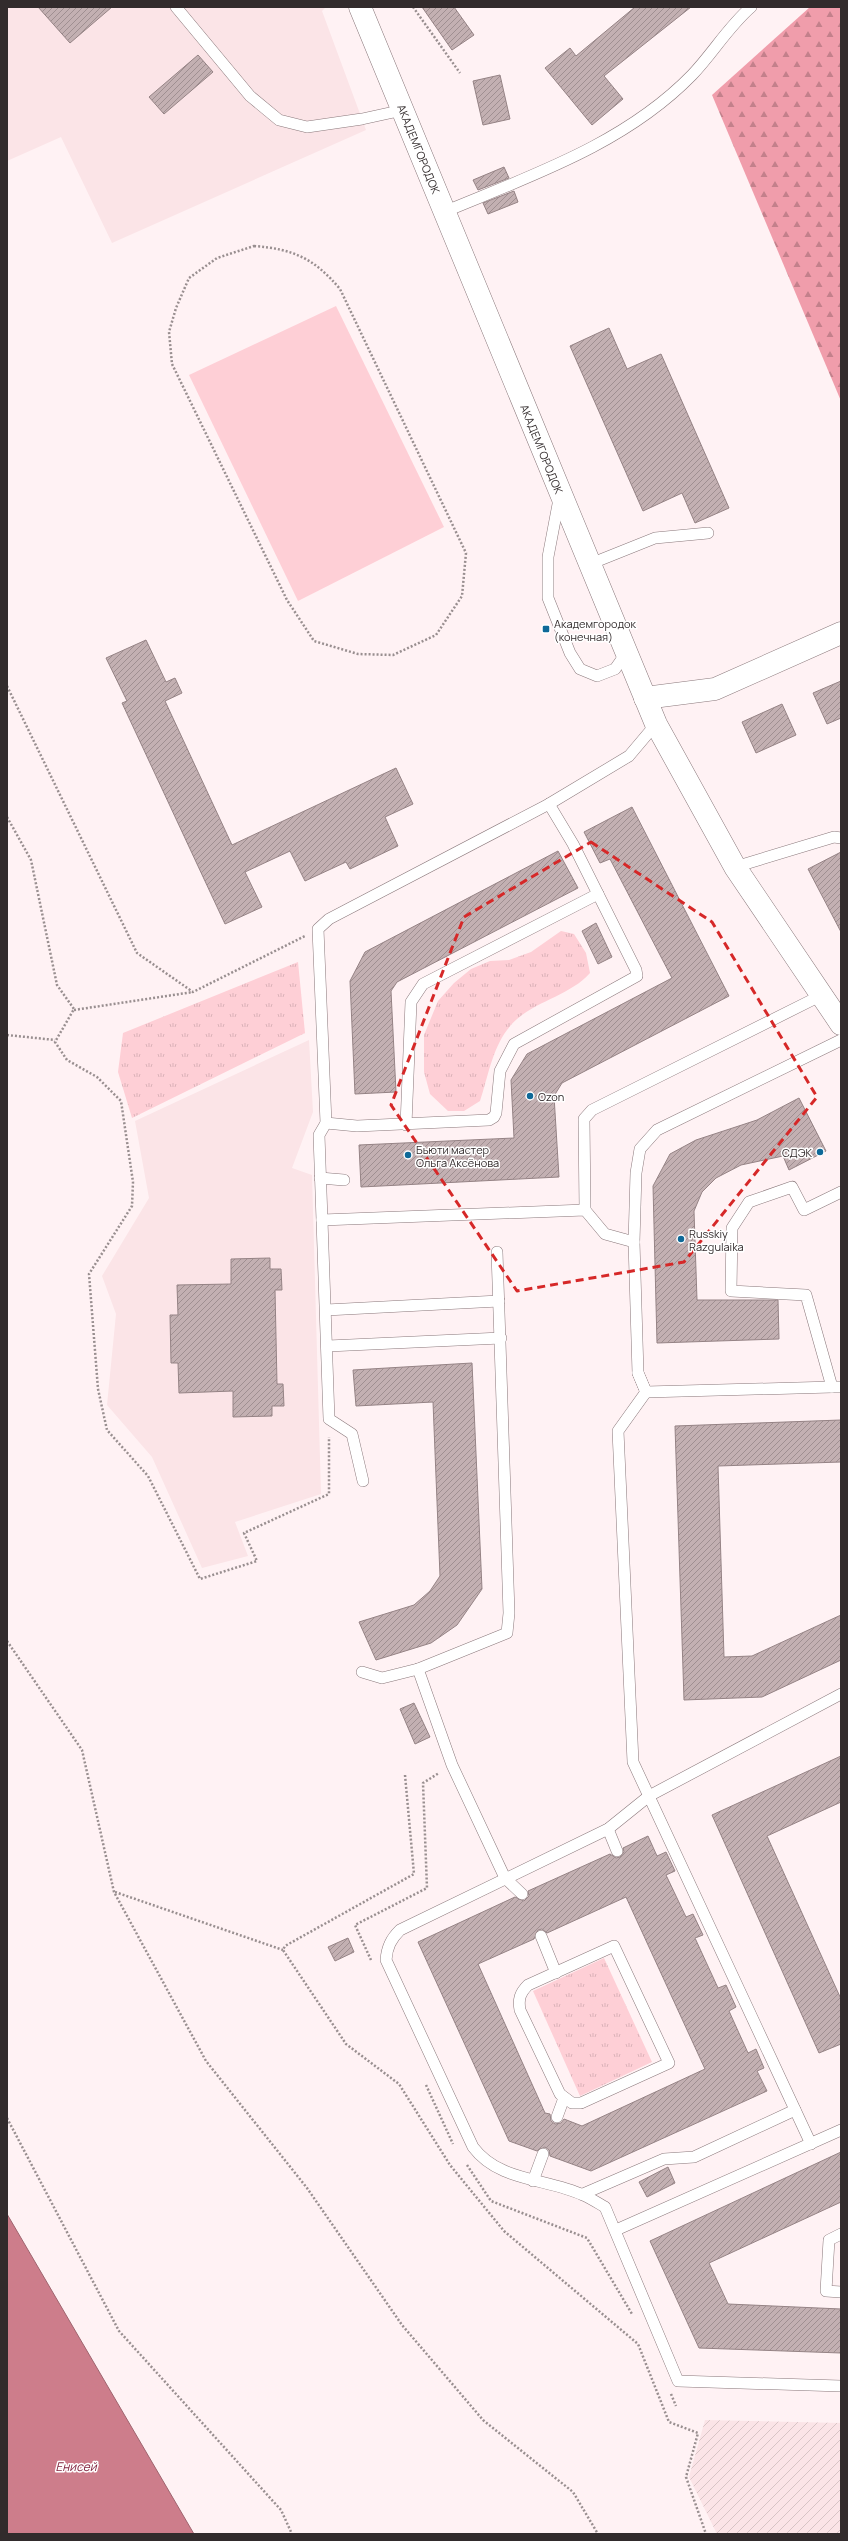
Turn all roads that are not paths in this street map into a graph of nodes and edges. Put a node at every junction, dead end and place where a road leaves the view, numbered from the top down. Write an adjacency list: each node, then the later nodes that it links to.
1 (176, 7): 4 (lane)
2 (360, 7): 4 (street, АКАДЕМГОРОДОК)
3 (751, 7): 5 (lane)
4 (403, 110): 5 (street, АКАДЕМГОРОДОК)
5 (444, 212): 6 (street, АКАДЕМГОРОДОК)
6 (560, 492): 8 (street, АКАДЕМГОРОДОК); 10 (lane)
7 (708, 533): 8 (lane)
8 (590, 564): 10 (street, АКАДЕМГОРОДОК)
9 (841, 633): 11 (street)
10 (627, 652): 11 (street, АКАДЕМГОРОДОК)
11 (646, 698): 12 (street, АКАДЕМГОРОДОК)
12 (656, 724): 13 (lane); 15 (street, АКАДЕМГОРОДОК)
13 (550, 804): 16 (lane); 20 (lane)
14 (841, 838): 15 (lane)
15 (735, 867): 17 (street, АКАДЕМГОРОДОК)
16 (598, 894): 21 (lane); 21 (lane)
17 (822, 994): 18 (street, АКАДЕМГОРОДОК); 25 (lane)
18 (841, 1024)
19 (841, 1040): 27 (lane)
20 (326, 1123): 21 (lane); 22 (lane)
21 (406, 1125)
22 (320, 1178): 23 (lane); 26 (lane)
23 (344, 1180)
24 (841, 1192): 33 (lane)
25 (585, 1210): 26 (lane); 27 (lane)
26 (322, 1220): 30 (lane)
27 (634, 1242): 34 (lane)
28 (497, 1252): 29 (lane)
29 (499, 1301): 30 (lane); 31 (lane)
30 (326, 1310): 32 (lane)
31 (501, 1338): 32 (lane); 36 (lane)
32 (328, 1346): 35 (lane)
33 (836, 1387): 34 (lane)
34 (646, 1392): 39 (lane)
35 (363, 1481)
36 (418, 1669): 37 (lane); 42 (lane)
37 (362, 1672)
38 (841, 1694): 39 (lane)
39 (649, 1796): 40 (lane); 47 (lane)
40 (608, 1829): 41 (lane); 42 (lane)
41 (617, 1851)
42 (505, 1878): 43 (lane); 52 (lane)
43 (522, 1894)
44 (541, 1936): 45 (lane)
45 (556, 1973): 46 (lane); 46 (lane)
46 (564, 2098): 48 (lane)
47 (795, 2110): 50 (lane); 53 (lane)
48 (557, 2117)
49 (841, 2130): 50 (lane)
50 (811, 2144): 54 (lane)
51 (543, 2154): 52 (lane)
52 (533, 2181): 53 (lane)
53 (582, 2194): 54 (lane)
54 (616, 2230): 57 (lane)
55 (841, 2234): 56 (lane)
56 (841, 2292)
57 (841, 2386)

